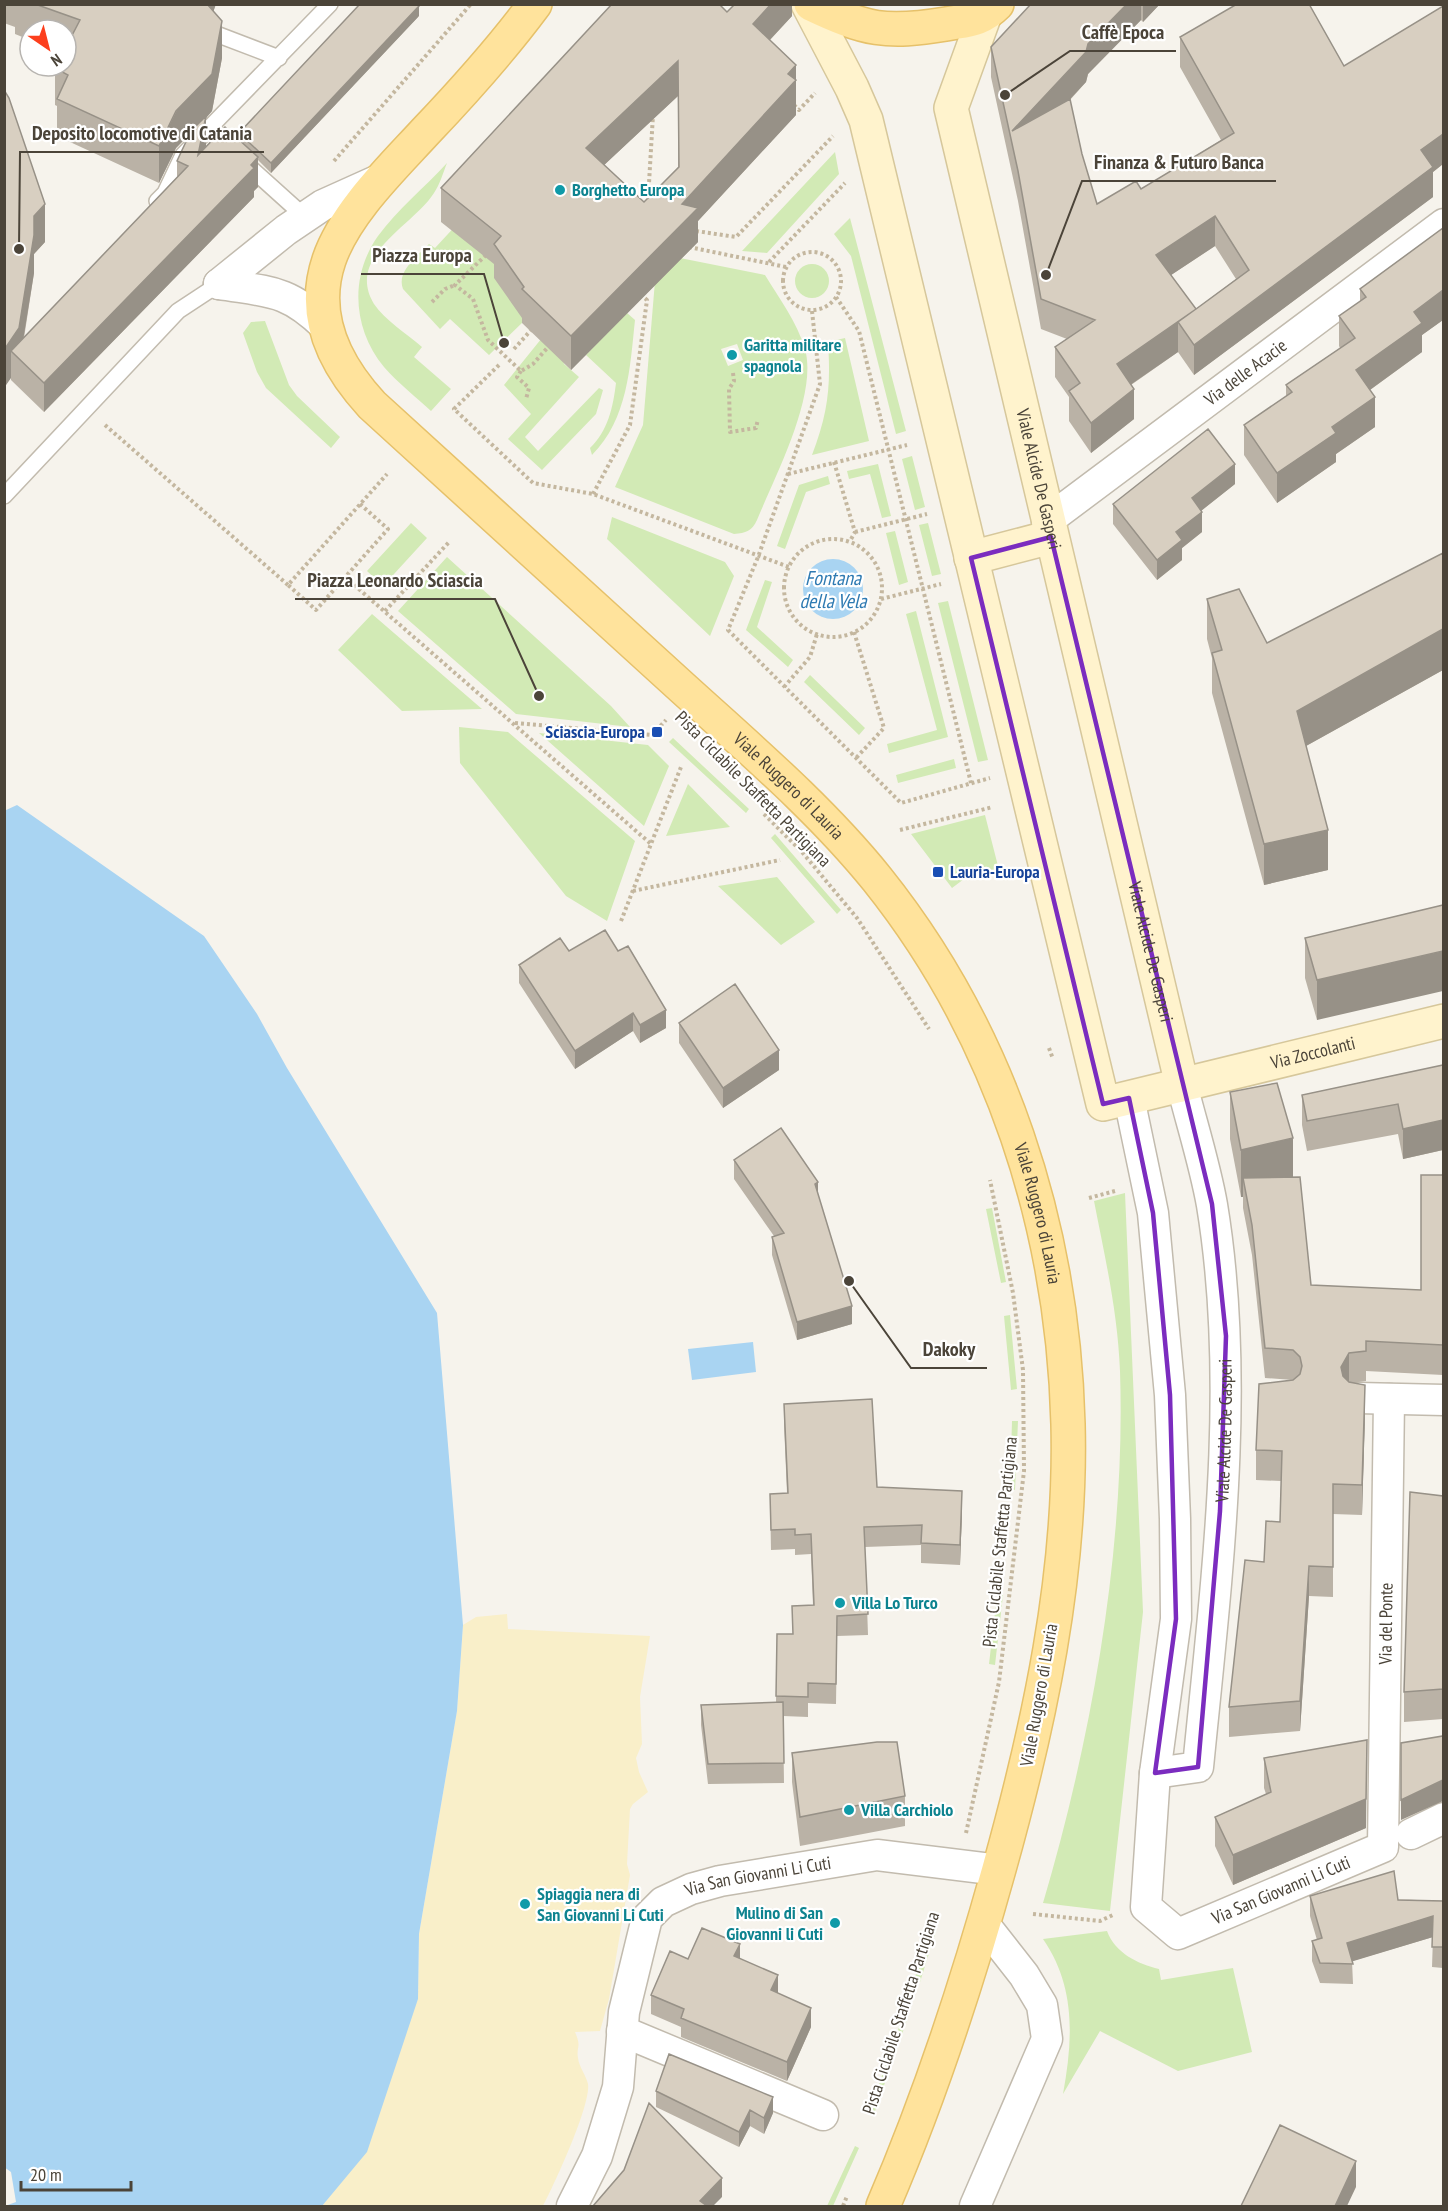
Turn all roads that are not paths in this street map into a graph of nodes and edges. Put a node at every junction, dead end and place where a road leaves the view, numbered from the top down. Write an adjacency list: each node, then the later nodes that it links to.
1 (535, 4): 7 (main road)
2 (558, 4): 7 (main road)
3 (809, 4): 5 (main road); 18 (main road)
4 (327, 5): 8 (lane)
5 (990, 11): 17 (main road, Viale Alcide De Gasperi)
6 (183, 21): 8 (lane)
7 (501, 50): 10 (main road, Viale Ruggero di Lauria)
8 (279, 58): 11 (lane)
9 (234, 152): 12 (lane)
10 (383, 178): 12 (street); 15 (main road, Viale Ruggero di Lauria)
11 (149, 209)
12 (305, 217): 14 (street)
13 (1443, 224): 17 (street, Via delle Acacie)
14 (219, 284): 15 (street); 16 (lane)
15 (325, 326): 29 (main road, Viale Ruggero di Lauria)
16 (4, 496)
17 (1049, 529): 18 (main road); 20 (main road, Viale Alcide De Gasperi)
18 (971, 558): 21 (main road)
19 (1443, 1021): 20 (main road, Via Zoccolanti)
20 (1182, 1085): 21 (main road, Via Zoccolanti); 25 (street, Viale Alcide De Gasperi)
21 (1116, 1101): 25 (street)
22 (1358, 1398): 23 (street)
23 (1389, 1399): 24 (street); 28 (street, Via del Ponte)
24 (1443, 1400)
25 (1155, 1773): 28 (street, Via San Giovanni Li Cuti)
26 (1443, 1818): 27 (street)
27 (1411, 1834)
28 (1383, 1847)
29 (999, 1870): 30 (main road, Viale Ruggero di Lauria); 31 (street, Via San Giovanni Li Cuti)
30 (984, 1924): 34 (main road, Viale Ruggero di Lauria); 35 (street)
31 (622, 2031): 32 (street); 33 (street, Via San Giovanni Li Cuti)
32 (823, 2115)
33 (572, 2206)
34 (883, 2206)
35 (975, 2206)

